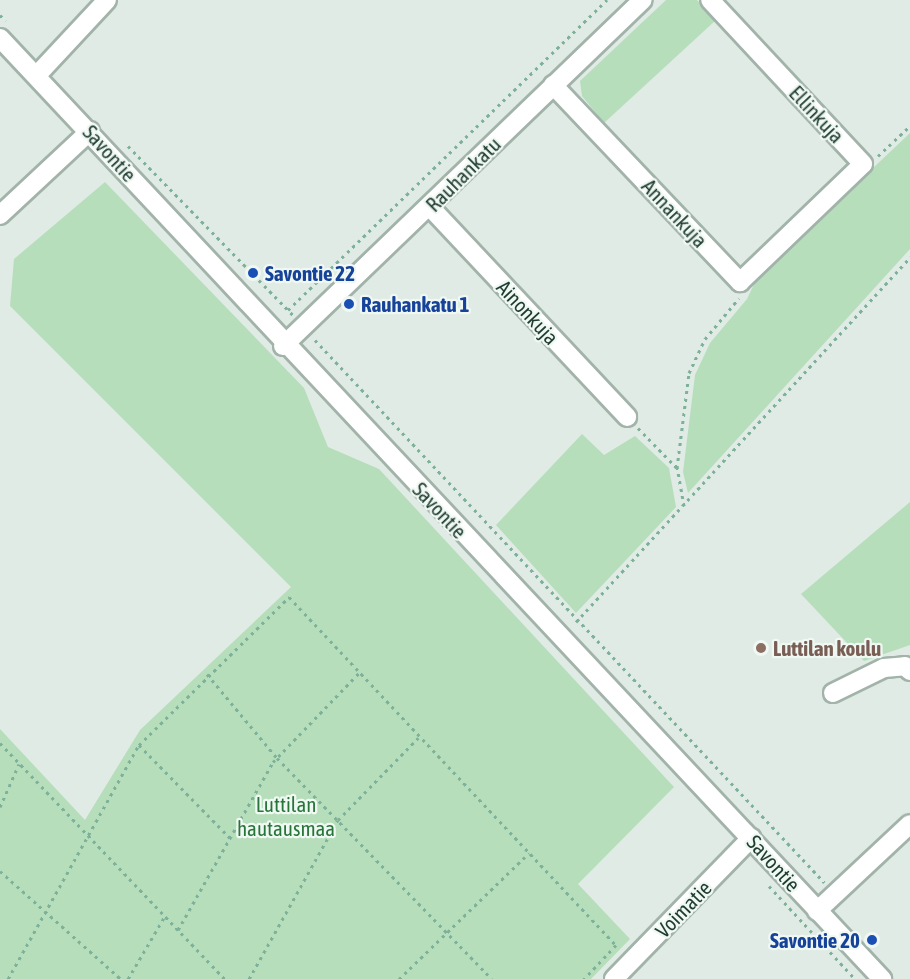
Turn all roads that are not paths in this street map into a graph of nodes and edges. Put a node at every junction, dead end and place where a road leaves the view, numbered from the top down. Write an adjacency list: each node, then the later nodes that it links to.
1 (107, 0): 5 (street)
2 (642, 0): 6 (street, Rauhankatu)
3 (711, 0): 10 (street, Ellinkuja)
4 (0, 38): 5 (street, Savontie)
5 (38, 74): 7 (street, Savontie)
6 (553, 85): 8 (street, Rauhankatu); 10 (street, Annankuja)
7 (90, 131): 9 (street); 11 (street, Savontie)
8 (430, 207): 11 (street, Rauhankatu); 12 (street, Ainonkuja)
9 (0, 215)
10 (800, 226)
11 (283, 346): 16 (street, Savontie)
12 (627, 417)
13 (908, 668): 14 (street)
14 (833, 693)
15 (910, 824): 17 (street)
16 (752, 838): 17 (street, Savontie); 18 (street, Voimatie)
17 (817, 911): 19 (street, Savontie)
18 (614, 979)
19 (882, 979)

